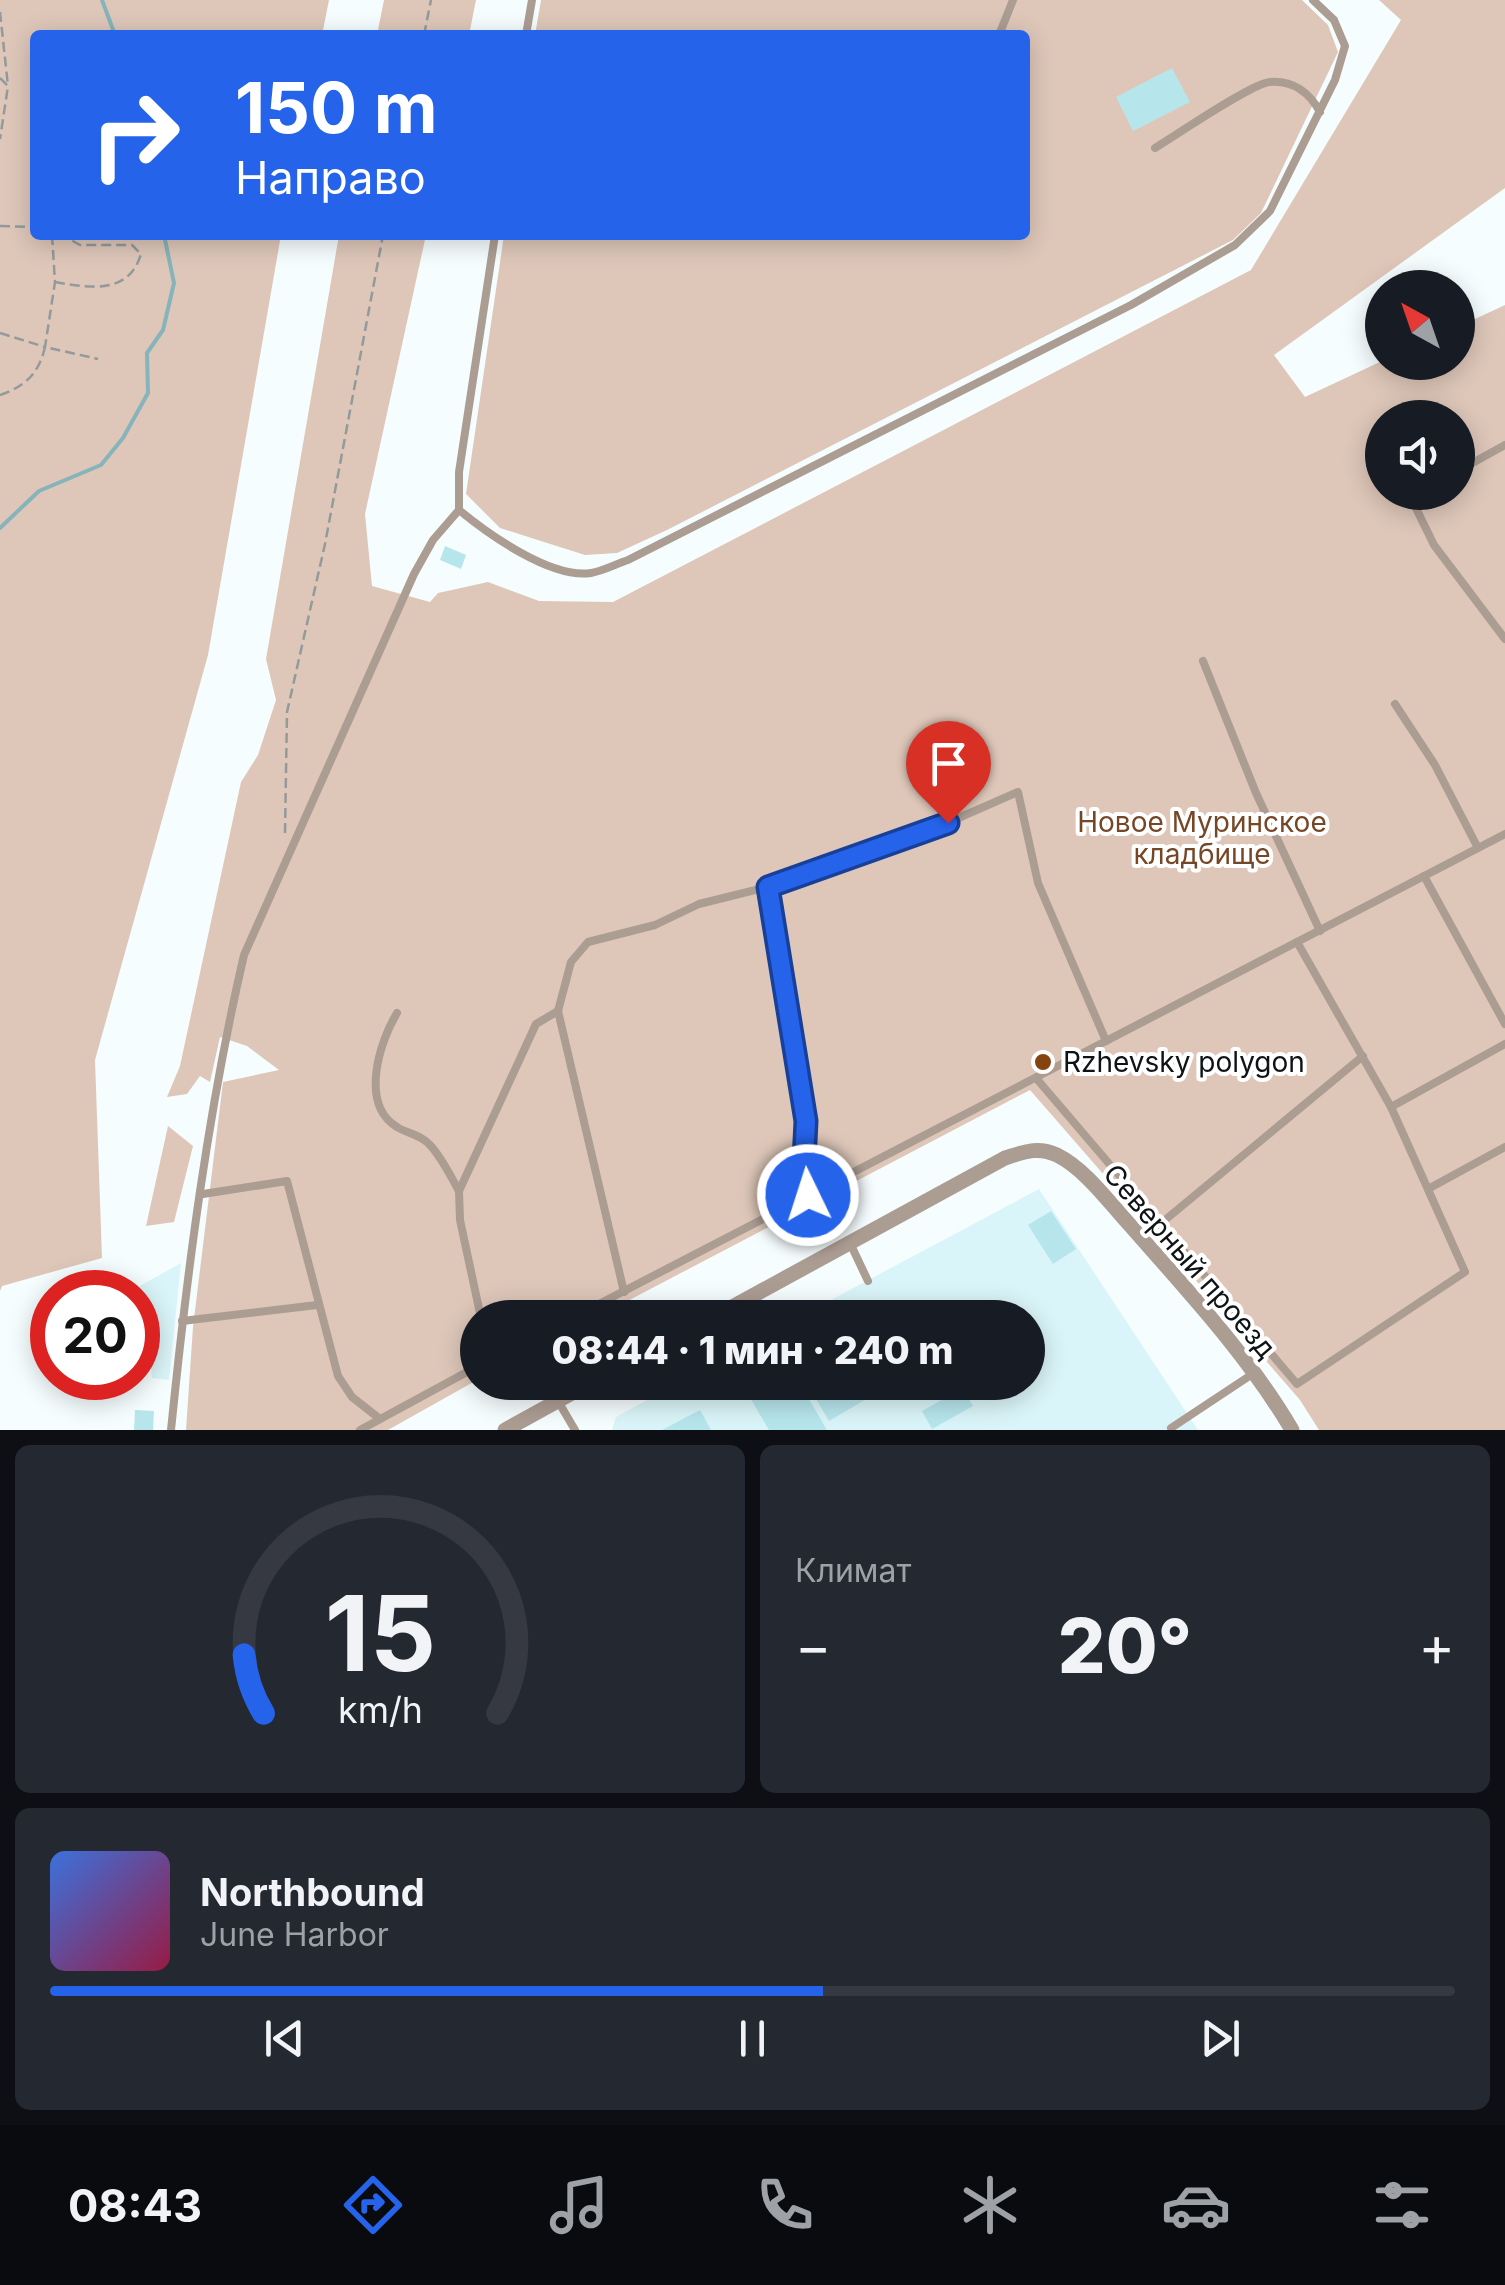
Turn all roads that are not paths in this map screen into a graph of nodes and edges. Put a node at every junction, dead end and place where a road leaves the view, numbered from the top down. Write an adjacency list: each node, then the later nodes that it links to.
1 (532, 0): 4 (lane)
2 (1013, 0): 5 (lane)
3 (1314, 0): 6 (lane)
4 (527, 30)
5 (1000, 30)
6 (1320, 112): 7 (lane); 11 (lane)
7 (1154, 148)
8 (495, 240): 11 (lane)
9 (1505, 445): 10 (lane)
10 (1475, 462)
11 (459, 510): 33 (lane)
12 (1416, 510): 13 (lane)
13 (1503, 633)
14 (1203, 661): 20 (lane)
15 (1395, 704): 17 (lane)
16 (1504, 836): 17 (lane)
17 (1478, 848): 18 (lane)
18 (1424, 876): 20 (lane); 24 (lane)
19 (768, 887): 22 (lane); 25 (lane); 34 (lane)
20 (1320, 931): 21 (lane)
21 (1298, 942): 25 (lane); 27 (lane)
22 (558, 1011): 32 (lane); 38 (lane)
23 (398, 1013): 32 (lane)
24 (1505, 1024)
25 (1106, 1041): 28 (lane)
26 (1505, 1044): 29 (lane)
27 (1363, 1056): 29 (lane); 35 (lane)
28 (1036, 1078): 34 (lane); 35 (lane)
29 (1390, 1107): 31 (lane)
30 (1505, 1148): 31 (lane)
31 (1428, 1189): 35 (lane)
32 (459, 1191): 39 (lane)
33 (203, 1194): 42 (lane); 43 (lane)
34 (808, 1195): 38 (lane)
35 (1159, 1225)
36 (850, 1244): 37 (lane); 41 (street, Северный проезд); 44 (street, Северный проезд)
37 (868, 1281)
38 (624, 1292): 40 (lane)
39 (476, 1300)
40 (608, 1300)
41 (746, 1300)
42 (317, 1305): 43 (lane); 47 (lane)
43 (182, 1321): 49 (lane)
44 (1254, 1373): 48 (lane); 53 (street, Северный проезд)
45 (460, 1376): 47 (lane)
46 (558, 1401): 51 (street); 52 (lane)
47 (380, 1419): 50 (lane)
48 (1171, 1428)
49 (171, 1430)
50 (360, 1430)
51 (505, 1430)
52 (574, 1430)
53 (1292, 1430)

